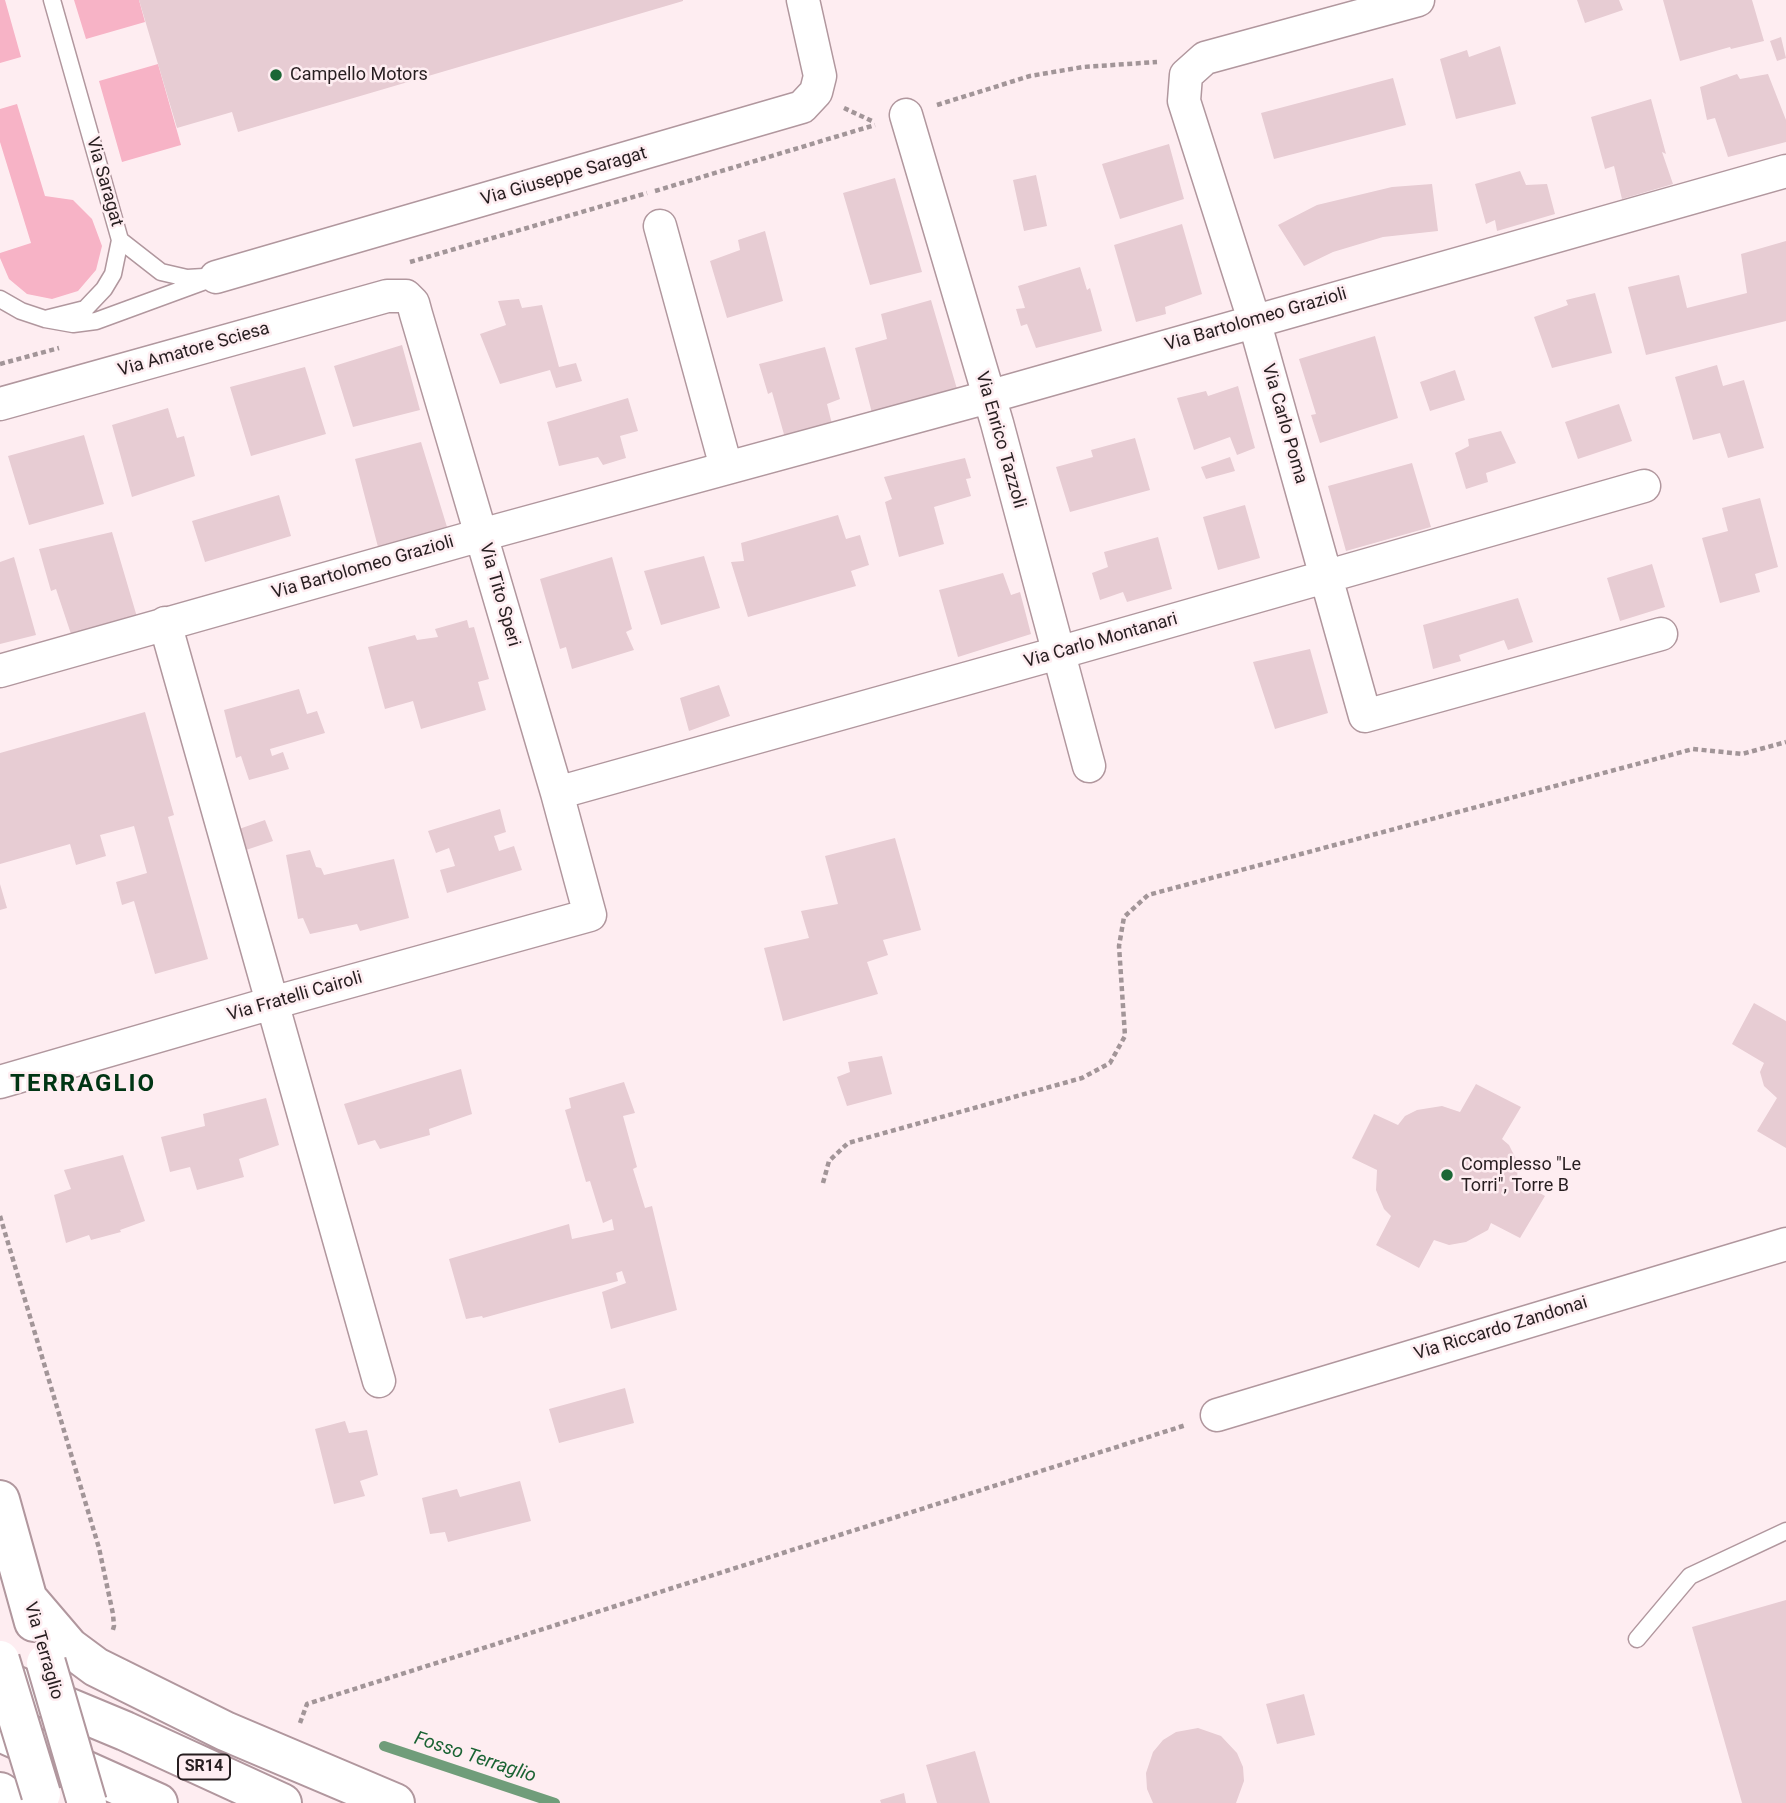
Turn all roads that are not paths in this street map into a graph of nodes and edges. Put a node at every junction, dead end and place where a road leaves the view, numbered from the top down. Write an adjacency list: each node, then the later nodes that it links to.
1 (52, 0): 7 (lane, Via Saragat)
2 (803, 0): 8 (street, Via Giuseppe Saragat)
3 (1418, 0): 12 (street, Via Carlo Poma)
4 (906, 116): 13 (street, Via Enrico Tazzoli)
5 (1786, 171): 12 (street, Via Bartolomeo Grazioli)
6 (660, 226): 15 (street)
7 (120, 240): 8 (lane); 11 (lane, Via Saragat)
8 (216, 277): 11 (lane)
9 (387, 296): 14 (street, Via Amatore Sciesa); 17 (street, Via Tito Speri)
10 (0, 299): 11 (lane)
11 (44, 319)
12 (1254, 320): 13 (street, Via Bartolomeo Grazioli); 18 (street, Via Carlo Poma)
13 (988, 397): 15 (street, Via Bartolomeo Grazioli); 21 (street, Via Enrico Tazzoli)
14 (0, 404)
15 (726, 467): 17 (street, Via Bartolomeo Grazioli)
16 (1644, 486): 18 (street, Via Carlo Montanari)
17 (481, 535): 19 (street, Via Bartolomeo Grazioli); 24 (street, Via Tito Speri)
18 (1326, 576): 20 (street, Via Carlo Poma); 21 (street, Via Carlo Montanari)
19 (165, 623): 22 (street, Via Bartolomeo Grazioli); 26 (street)
20 (1661, 634)
21 (1058, 653): 23 (street, Via Enrico Tazzoli); 24 (street, Via Carlo Montanari)
22 (0, 671)
23 (1088, 766)
24 (557, 793): 25 (street, Via Tito Speri)
25 (590, 915): 26 (street, Via Fratelli Cairoli)
26 (272, 1003): 27 (street, Via Fratelli Cairoli); 29 (street)
27 (0, 1082)
28 (1786, 1244): 30 (street, Via Riccardo Zandonai)
29 (379, 1381)
30 (1217, 1415)
31 (0, 1500): 33 (main road, Via Terraglio)
32 (1786, 1531): 34 (lane)
33 (27, 1599): 36 (main road, Via Terraglio); 43 (main road)
34 (1637, 1639)
35 (0, 1660): 40 (main road, bridge)
36 (26, 1678): 41 (main road, Via Terraglio, bridge); 42 (main road, SR14)
37 (0, 1732): 39 (main road)
38 (0, 1792): 40 (main road)
39 (148, 1799)
40 (33, 1800)
41 (88, 1803)
42 (282, 1803)
43 (395, 1803)

